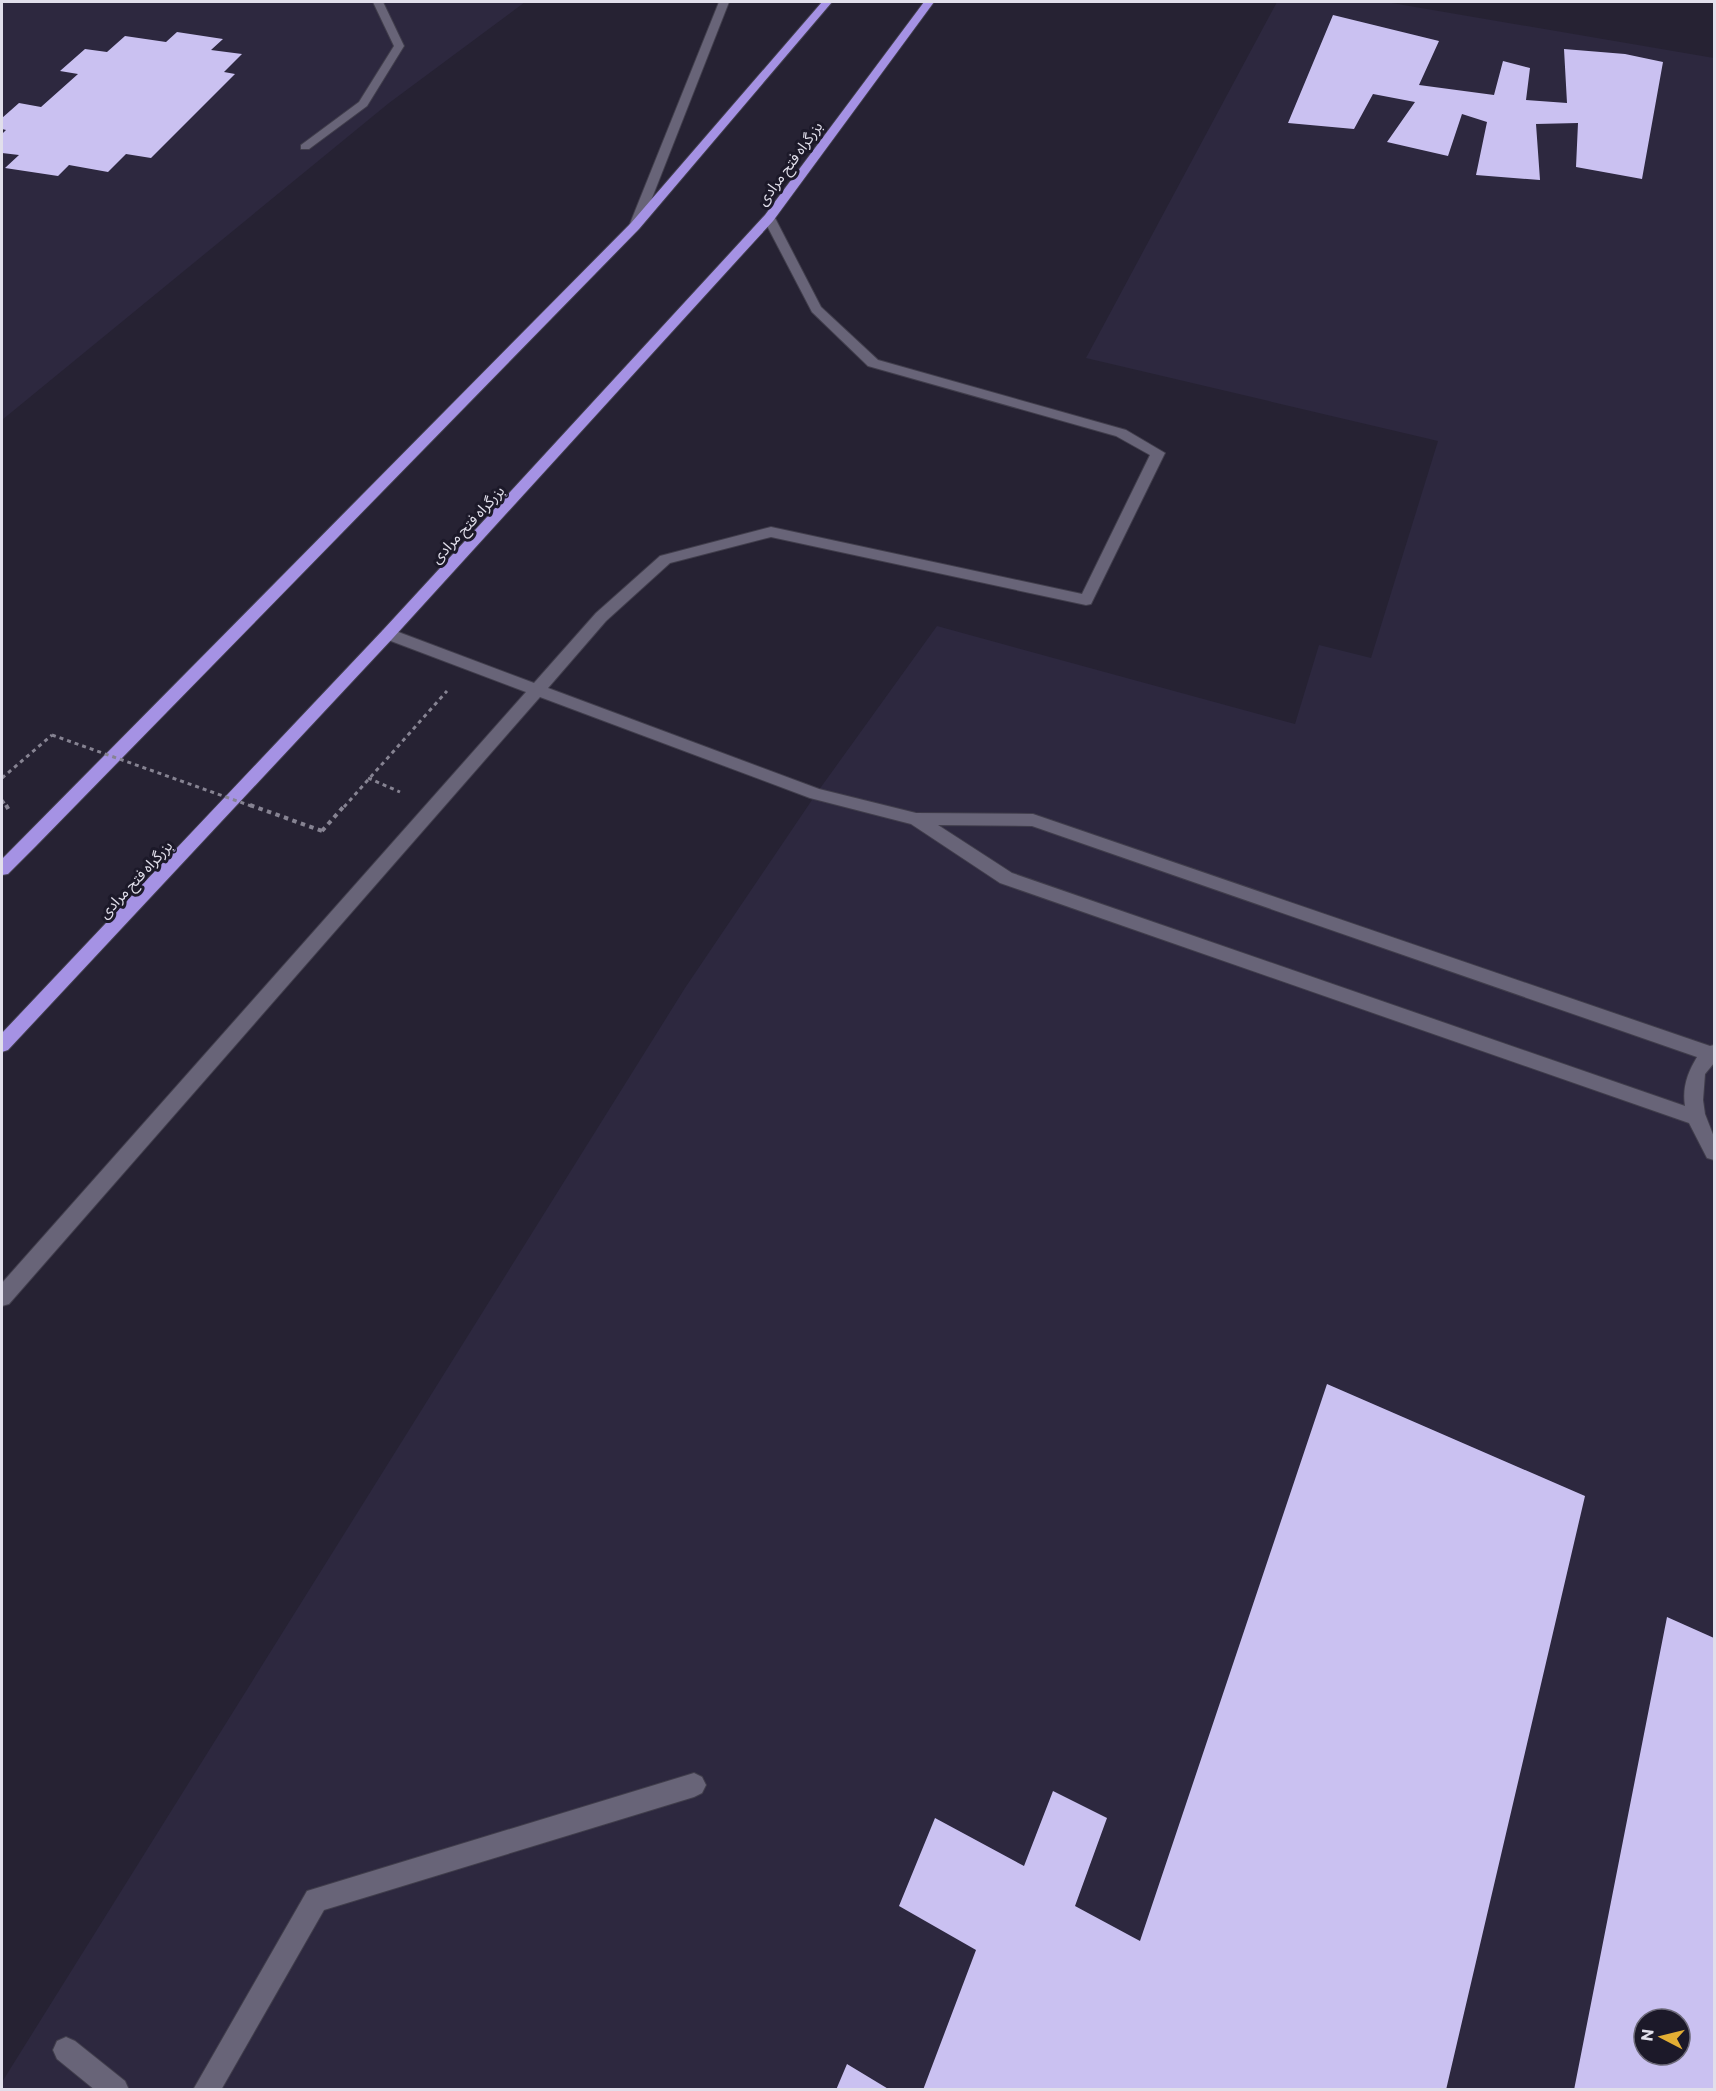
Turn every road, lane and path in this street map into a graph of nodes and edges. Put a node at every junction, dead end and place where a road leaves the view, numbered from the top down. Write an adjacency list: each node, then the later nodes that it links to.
1 (378, 2): 5 (lane)
2 (724, 2): 7 (lane)
3 (827, 2): 7 (highway)
4 (929, 2): 6 (highway, بزرگراه فتح مرادی)
5 (305, 147)
6 (769, 218): 8 (highway, بزرگراه فتح مرادی); 10 (lane)
7 (635, 226): 13 (highway)
8 (388, 634): 9 (lane); 14 (highway, بزرگراه فتح مرادی)
9 (471, 665): 10 (lane); 11 (path, bridge)
10 (536, 690): 12 (lane); 18 (lane)
11 (2, 778)
12 (915, 819): 15 (lane); 16 (lane)
13 (2, 869)
14 (2, 1045)
15 (1713, 1053): 16 (lane)
16 (1695, 1117): 17 (lane)
17 (1714, 1152)
18 (2, 1297)
19 (694, 1785): 22 (lane)
20 (66, 2050): 21 (lane)
21 (116, 2090)
22 (206, 2090)

